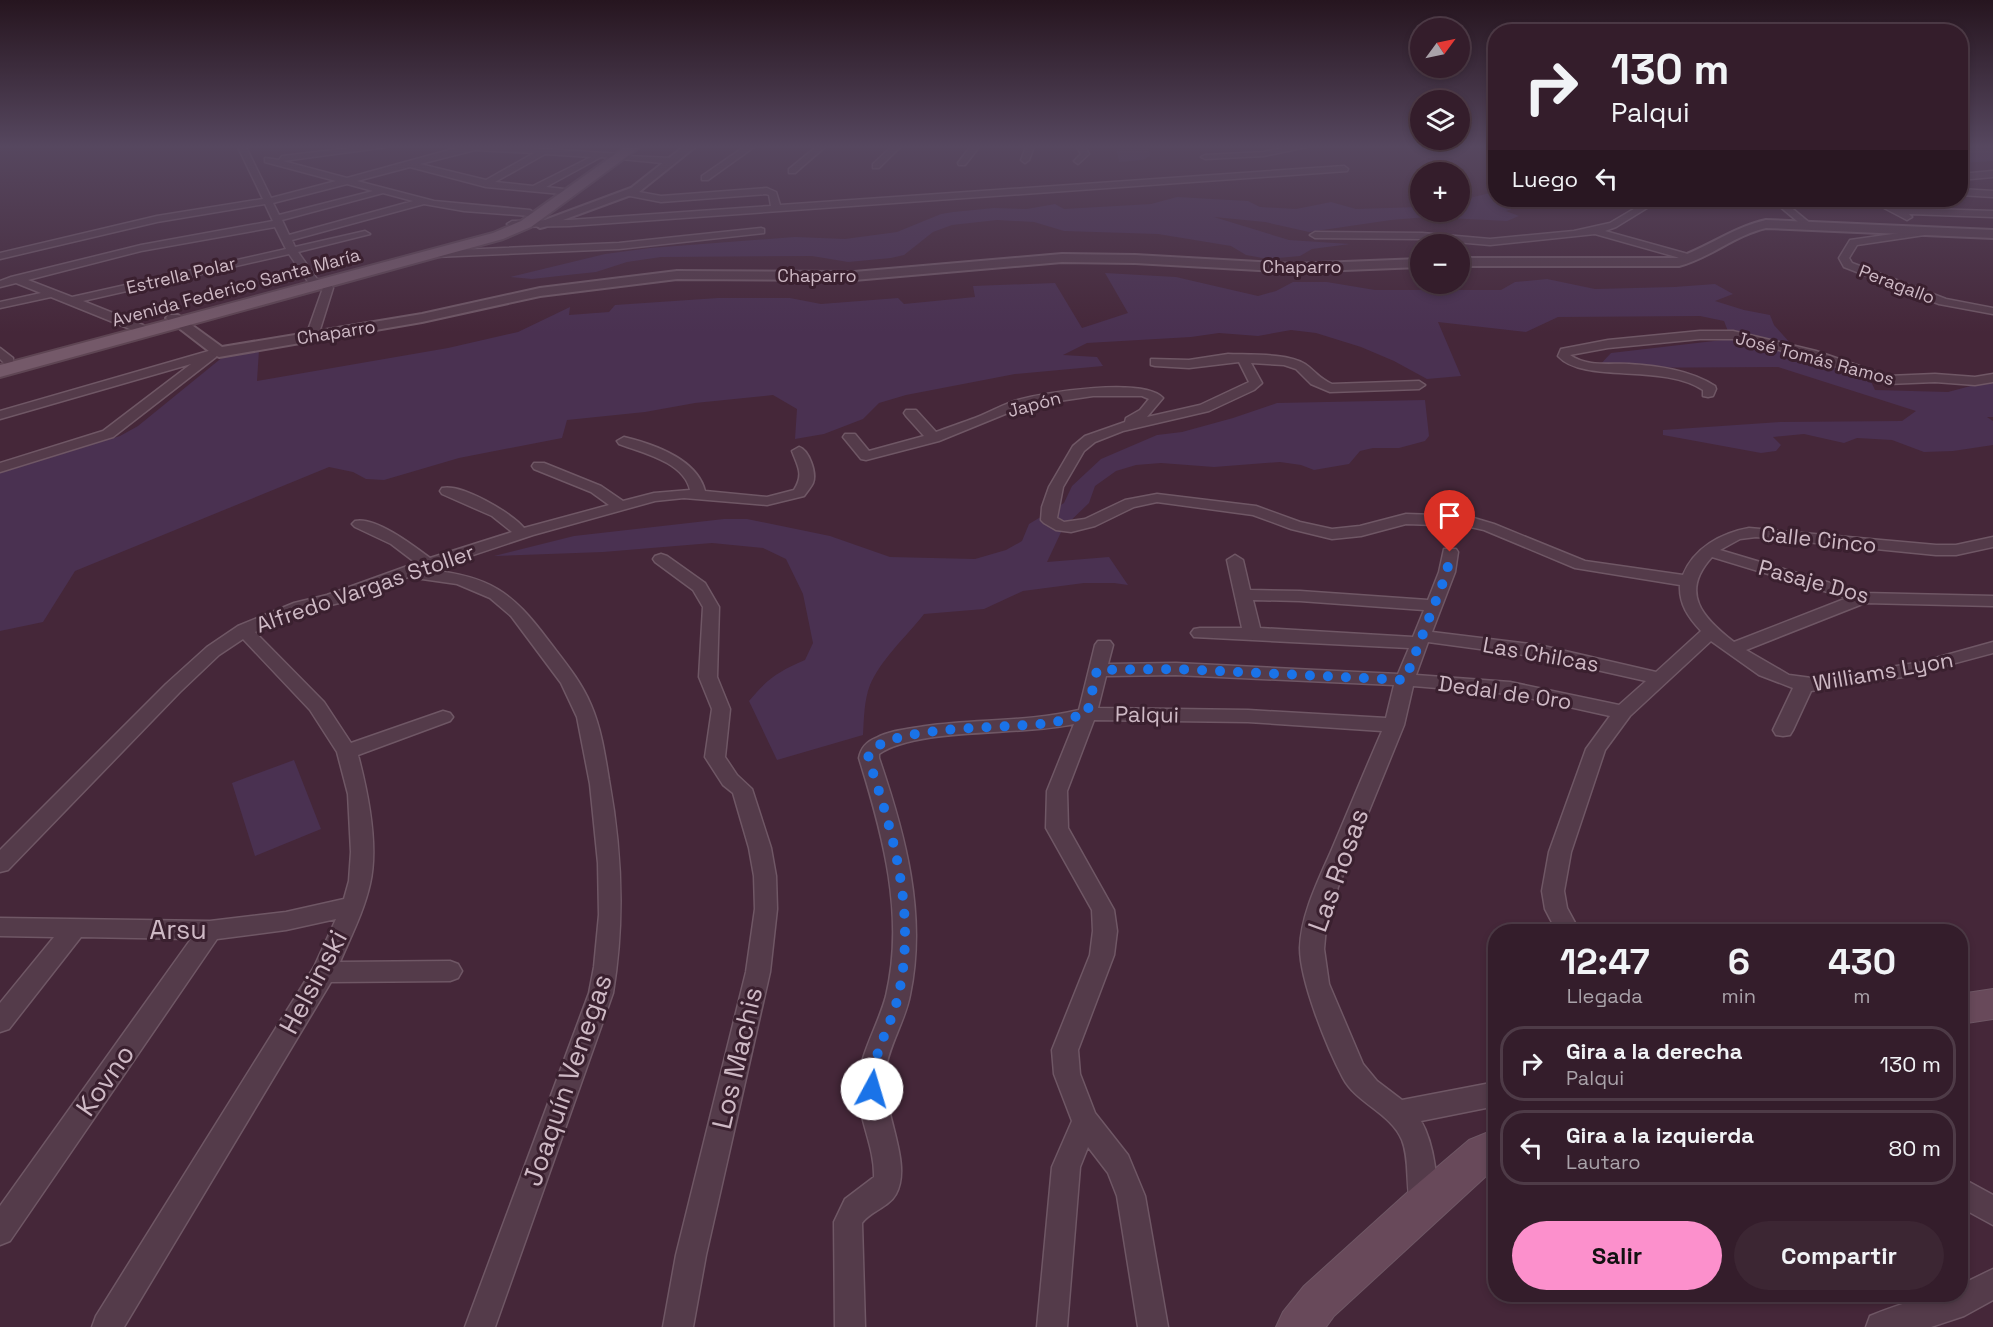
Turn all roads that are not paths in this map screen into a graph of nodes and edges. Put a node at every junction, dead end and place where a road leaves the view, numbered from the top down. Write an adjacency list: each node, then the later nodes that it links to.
1 (221, 209): 27 (street)
2 (273, 209): 15 (street)
3 (320, 209): 15 (street)
4 (394, 209): 24 (street)
5 (468, 209): 16 (street)
6 (541, 209): 16 (main road, Avenida Federico Santa María)
7 (543, 209): 16 (main road, Avenida Federico Santa María)
8 (571, 209): 16 (street)
9 (758, 209): 16 (street)
10 (1640, 209): 19 (street)
11 (1788, 209): 17 (street)
12 (1892, 209): 13 (street)
13 (1896, 211): 14 (street); 20 (street)
14 (1993, 214)
15 (278, 221): 24 (street); 32 (street)
16 (527, 221): 26 (main road, Avenida Federico Santa María); 33 (main road, Avenida Federico Santa María)
17 (1806, 224): 20 (street); 28 (street)
18 (761, 231): 26 (street)
19 (1595, 231): 23 (street); 28 (street)
20 (1935, 231): 22 (street); 38 (street, Peragallo)
21 (364, 234): 25 (street, Estrella Polar)
22 (1993, 234)
23 (1315, 235)
24 (286, 239): 25 (street)
25 (292, 250): 33 (street); 36 (street, Estrella Polar)
26 (434, 254): 33 (main road, Avenida Federico Santa María)
27 (0, 256)
28 (1692, 258): 29 (street)
29 (1470, 262)
30 (1410, 263): 41 (street, Chaparro)
31 (0, 272): 32 (street)
32 (16, 280): 34 (street); 35 (street)
33 (319, 283): 39 (main road, Avenida Federico Santa María); 41 (street)
34 (0, 284)
35 (50, 294): 36 (street); 37 (street)
36 (70, 301): 40 (street)
37 (0, 305)
38 (1993, 310)
39 (185, 318): 40 (main road, Avenida Federico Santa María); 42 (street); 43 (street)
40 (142, 329): 45 (main road, Avenida Federico Santa María)
41 (312, 336): 42 (street, Chaparro)
42 (238, 347): 43 (street, Chaparro)
43 (215, 353): 51 (street); 58 (street)
44 (1243, 359): 46 (street); 48 (street); 52 (street)
45 (2, 362)
46 (1155, 362)
47 (1993, 378): 49 (street, José Tomás Ramos)
48 (1419, 385)
49 (1708, 393)
50 (911, 413): 54 (street)
51 (0, 415)
52 (1119, 428): 54 (street, Japón); 71 (street)
53 (850, 437): 54 (street, Japón)
54 (934, 438)
55 (624, 441): 60 (street)
56 (799, 451): 60 (street, Alfredo Vargas Stoller)
57 (539, 466): 61 (street)
58 (0, 468)
59 (447, 491): 63 (street)
60 (699, 496): 61 (street, Alfredo Vargas Stoller)
61 (621, 506): 63 (street, Alfredo Vargas Stoller)
62 (360, 524): 69 (street)
63 (521, 534): 69 (street, Alfredo Vargas Stoller)
64 (1993, 542): 65 (street, Calle Cinco)
65 (1708, 551): 71 (street, Calle Cinco); 73 (street, Pasaje Dos)
66 (1450, 552): 75 (street, Las Rosas)
67 (661, 560): 118 (street, Los Machis)
68 (1235, 560): 72 (street)
69 (428, 564): 70 (street, Alfredo Vargas Stoller)
70 (404, 572): 76 (street, Alfredo Vargas Stoller); 117 (street, Joaquín Venegas)
71 (1688, 581): 79 (street)
72 (1242, 595): 75 (street); 78 (street)
73 (1863, 597): 74 (street, Pasaje Dos); 83 (street)
74 (1993, 602)
75 (1434, 606): 80 (street, Las Rosas)
76 (244, 630): 93 (street, Helsinski); 94 (street, Alfredo Vargas Stoller)
77 (1200, 633): 78 (street, Las Chilcas)
78 (1252, 633): 80 (street, Las Chilcas)
79 (1709, 633): 83 (street, Williams Lyon); 85 (street)
80 (1420, 639): 85 (street, Las Chilcas); 86 (street, Las Rosas)
81 (1104, 645): 84 (street)
82 (1993, 647): 87 (street, Williams Lyon)
83 (1733, 649): 87 (street, Williams Lyon)
84 (1097, 670): 86 (street, Dedal de Oro); 89 (street)
85 (1659, 678): 88 (street)
86 (1405, 680): 88 (street, Dedal de Oro); 91 (street, Las Rosas)
87 (1804, 685): 92 (street)
88 (1623, 712): 96 (street)
89 (1087, 714): 91 (street, Palqui); 107 (street); 119 (street, Palqui)
90 (443, 717): 93 (street)
91 (1394, 725): 106 (street, Las Rosas)
92 (1783, 730)
93 (347, 752): 95 (street, Helsinski)
94 (0, 864)
95 (353, 906): 99 (street, Arsu); 100 (street, Helsinski)
96 (1564, 924)
97 (0, 927): 98 (street, Arsu)
98 (74, 929): 99 (street, Arsu); 104 (street)
99 (210, 930): 112 (street, Kovno)
100 (324, 972): 101 (street); 116 (street, Helsinski)
101 (450, 972)
102 (1993, 1004): 103 (main road)
103 (1968, 1008)
104 (0, 1021)
105 (1488, 1096): 106 (street)
106 (1398, 1113): 110 (street, Las Rosas)
107 (1085, 1121): 120 (street); 121 (street)
108 (1488, 1151): 110 (main road)
109 (1968, 1196): 111 (street)
110 (1423, 1205): 122 (main road)
111 (1993, 1211)
112 (0, 1231)
113 (1993, 1284): 114 (street)
114 (1968, 1297)
115 (1959, 1302): 123 (street)
116 (107, 1327)
117 (480, 1327)
118 (678, 1327)
119 (850, 1327)
120 (1052, 1327)
121 (1153, 1327)
122 (1298, 1327)
123 (1881, 1327)

